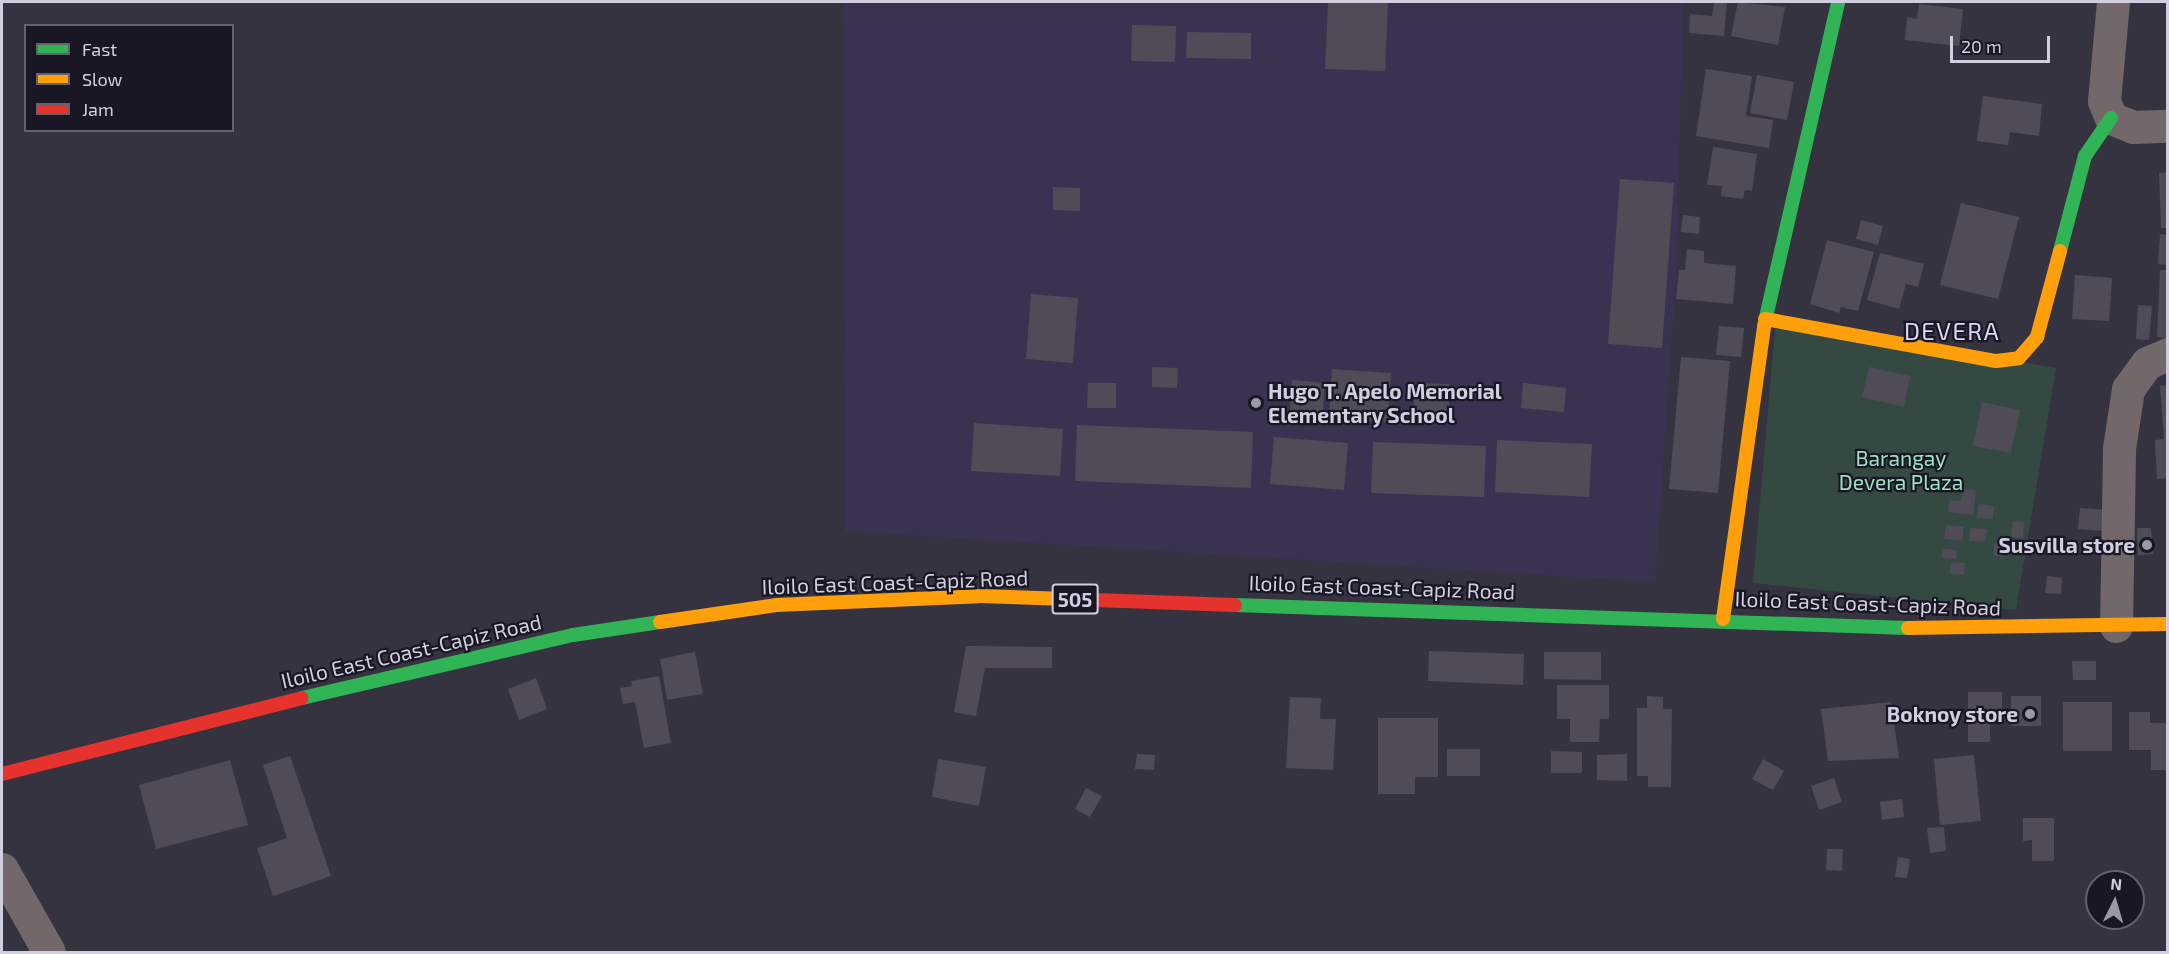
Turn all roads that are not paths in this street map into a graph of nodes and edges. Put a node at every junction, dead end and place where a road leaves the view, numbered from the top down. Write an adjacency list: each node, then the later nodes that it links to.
1 (1838, 2): 5 (main road)
2 (2113, 2): 3 (street)
3 (2112, 118): 4 (street); 5 (main road)
4 (2168, 126)
5 (1765, 319): 7 (main road)
6 (2168, 354): 9 (street)
7 (1723, 619): 9 (main road, Iloilo East Coast-Capiz Road / 505); 10 (main road, Iloilo East Coast-Capiz Road / 505)
8 (2168, 624): 9 (main road, Iloilo East Coast-Capiz Road / 505)
9 (2116, 626)
10 (2, 774)
11 (2, 869): 12 (street)
12 (49, 952)

